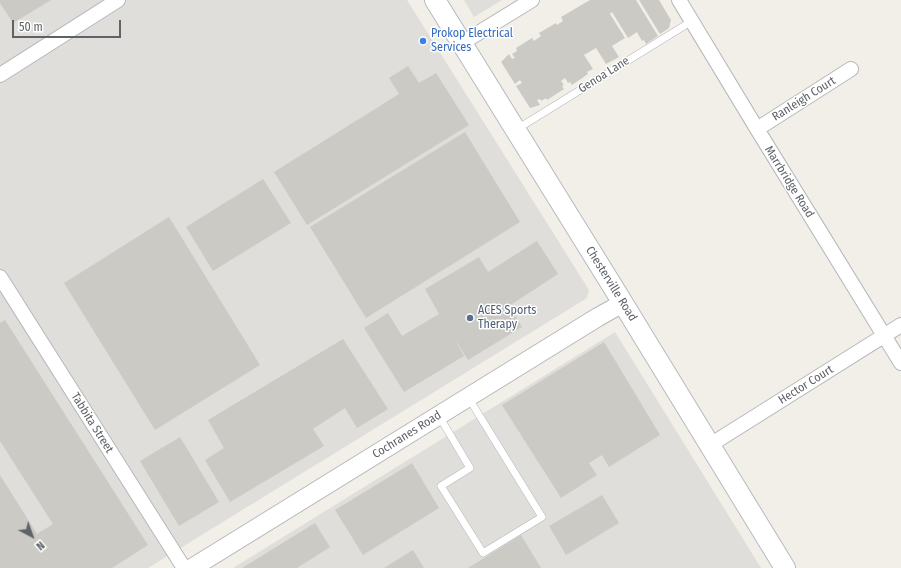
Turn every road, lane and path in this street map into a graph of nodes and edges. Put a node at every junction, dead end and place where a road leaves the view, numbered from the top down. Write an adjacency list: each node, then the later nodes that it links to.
1 (118, 0): 8 (street)
2 (435, 0): 6 (main road, Chesterville Road)
3 (532, 0): 6 (street)
4 (679, 0): 5 (street, Marrbridge Road)
5 (692, 20): 9 (street, Marrbridge Road); 10 (lane, Genoa Lane)
6 (462, 44): 10 (main road, Chesterville Road)
7 (851, 69): 9 (street, Ranleigh Court)
8 (0, 74)
9 (757, 129): 14 (street, Marrbridge Road)
10 (516, 130): 12 (main road, Chesterville Road)
11 (0, 277): 19 (street, Tabbita Street)
12 (623, 303): 16 (street, Cochranes Road); 18 (main road, Chesterville Road)
13 (901, 325): 14 (street, Hector Court)
14 (884, 336): 15 (street, Marrbridge Road); 18 (street, Hector Court)
15 (901, 363)
16 (468, 397): 17 (street, Cochranes Road); 17 (lane)
17 (438, 416): 20 (street, Cochranes Road)
18 (710, 445): 21 (main road, Chesterville Road)
19 (184, 568)
20 (192, 568)
21 (786, 568)

